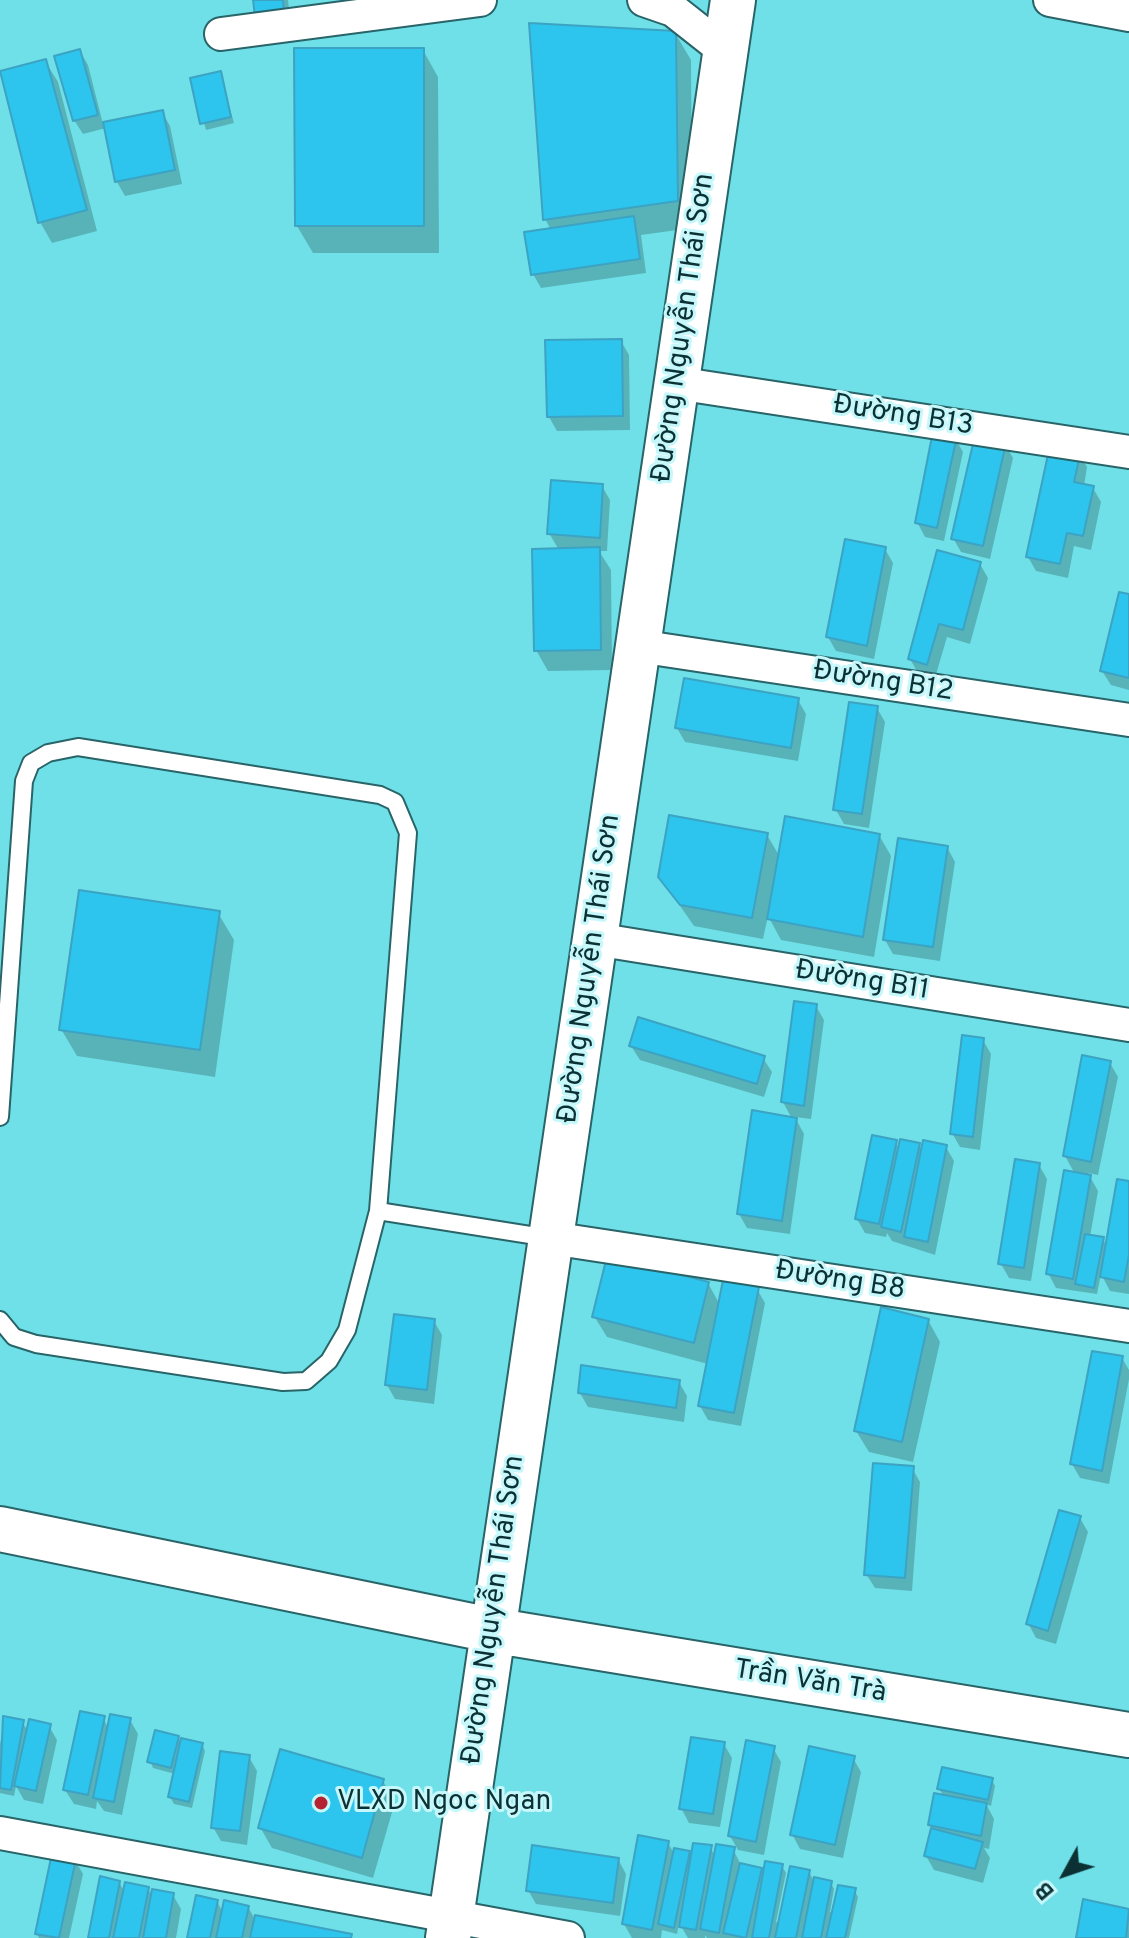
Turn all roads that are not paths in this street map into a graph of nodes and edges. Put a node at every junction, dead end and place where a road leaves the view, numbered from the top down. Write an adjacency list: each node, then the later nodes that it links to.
1 (480, 0): 6 (street)
2 (644, 0): 7 (street)
3 (733, 0): 7 (street, Đường Nguyễn Thái Sơn)
4 (1050, 0): 5 (street)
5 (1129, 15)
6 (221, 34)
7 (725, 51): 8 (street, Đường Nguyễn Thái Sơn)
8 (676, 383): 9 (street, Đường B13); 10 (street, Đường Nguyễn Thái Sơn)
9 (1129, 452)
10 (638, 646): 11 (street, Đường B12); 12 (street, Đường Nguyễn Thái Sơn)
11 (1129, 720)
12 (595, 939): 13 (street, Đường B11); 16 (street, Đường Nguyễn Thái Sơn)
13 (1129, 1025)
14 (0, 1117): 15 (lane)
15 (378, 1211): 16 (lane); 17 (lane)
16 (551, 1238): 18 (street, Đường B8); 20 (street, Đường Nguyễn Thái Sơn)
17 (0, 1320)
18 (1129, 1326)
19 (0, 1529): 20 (street, Trần Văn Trà)
20 (491, 1630): 21 (street, Trần Văn Trà); 23 (street, Đường Nguyễn Thái Sơn)
21 (1129, 1735)
22 (0, 1833): 23 (street)
23 (450, 1928): 24 (street)
24 (568, 1938)

